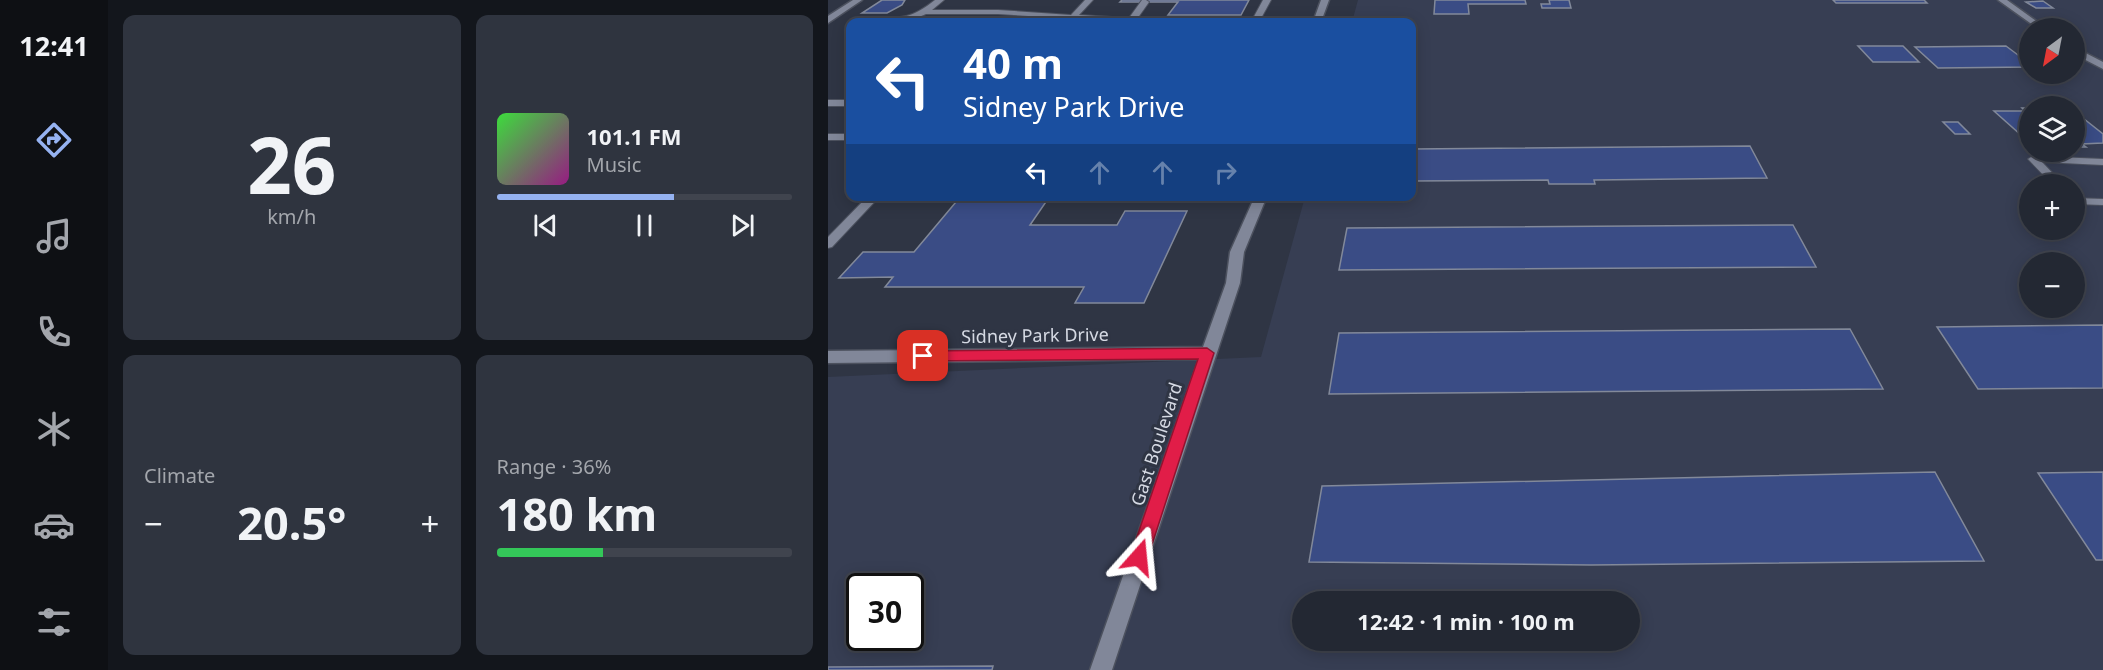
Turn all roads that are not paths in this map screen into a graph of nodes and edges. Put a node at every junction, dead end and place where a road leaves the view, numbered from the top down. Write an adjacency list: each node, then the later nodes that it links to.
1 (858, 0): 16 (street)
2 (940, 0): 8 (lane)
3 (1089, 0): 9 (lane)
4 (1267, 0): 13 (lane)
5 (1325, 0): 14 (street)
6 (2001, 0): 15 (street)
7 (1145, 2): 12 (lane)
8 (925, 12): 9 (lane); 10 (lane)
9 (1073, 17): 11 (lane)
10 (912, 18)
11 (1088, 18)
12 (1133, 18)
13 (1257, 18)
14 (1318, 18)
15 (2027, 18)
16 (828, 20)
17 (2085, 56): 18 (street)
18 (2103, 66)
19 (828, 103): 20 (lane)
20 (846, 103)
21 (828, 137): 22 (lane)
22 (846, 137)
23 (2103, 162): 24 (lane)
24 (2048, 174)
25 (870, 201): 29 (lane)
26 (1259, 201): 30 (street, Gast Boulevard)
27 (2085, 201): 28 (lane)
28 (2103, 202)
29 (828, 244)
30 (1207, 353): 31 (street, Sidney Park Drive); 32 (street, Gast Boulevard)
31 (828, 357)
32 (1101, 670)

